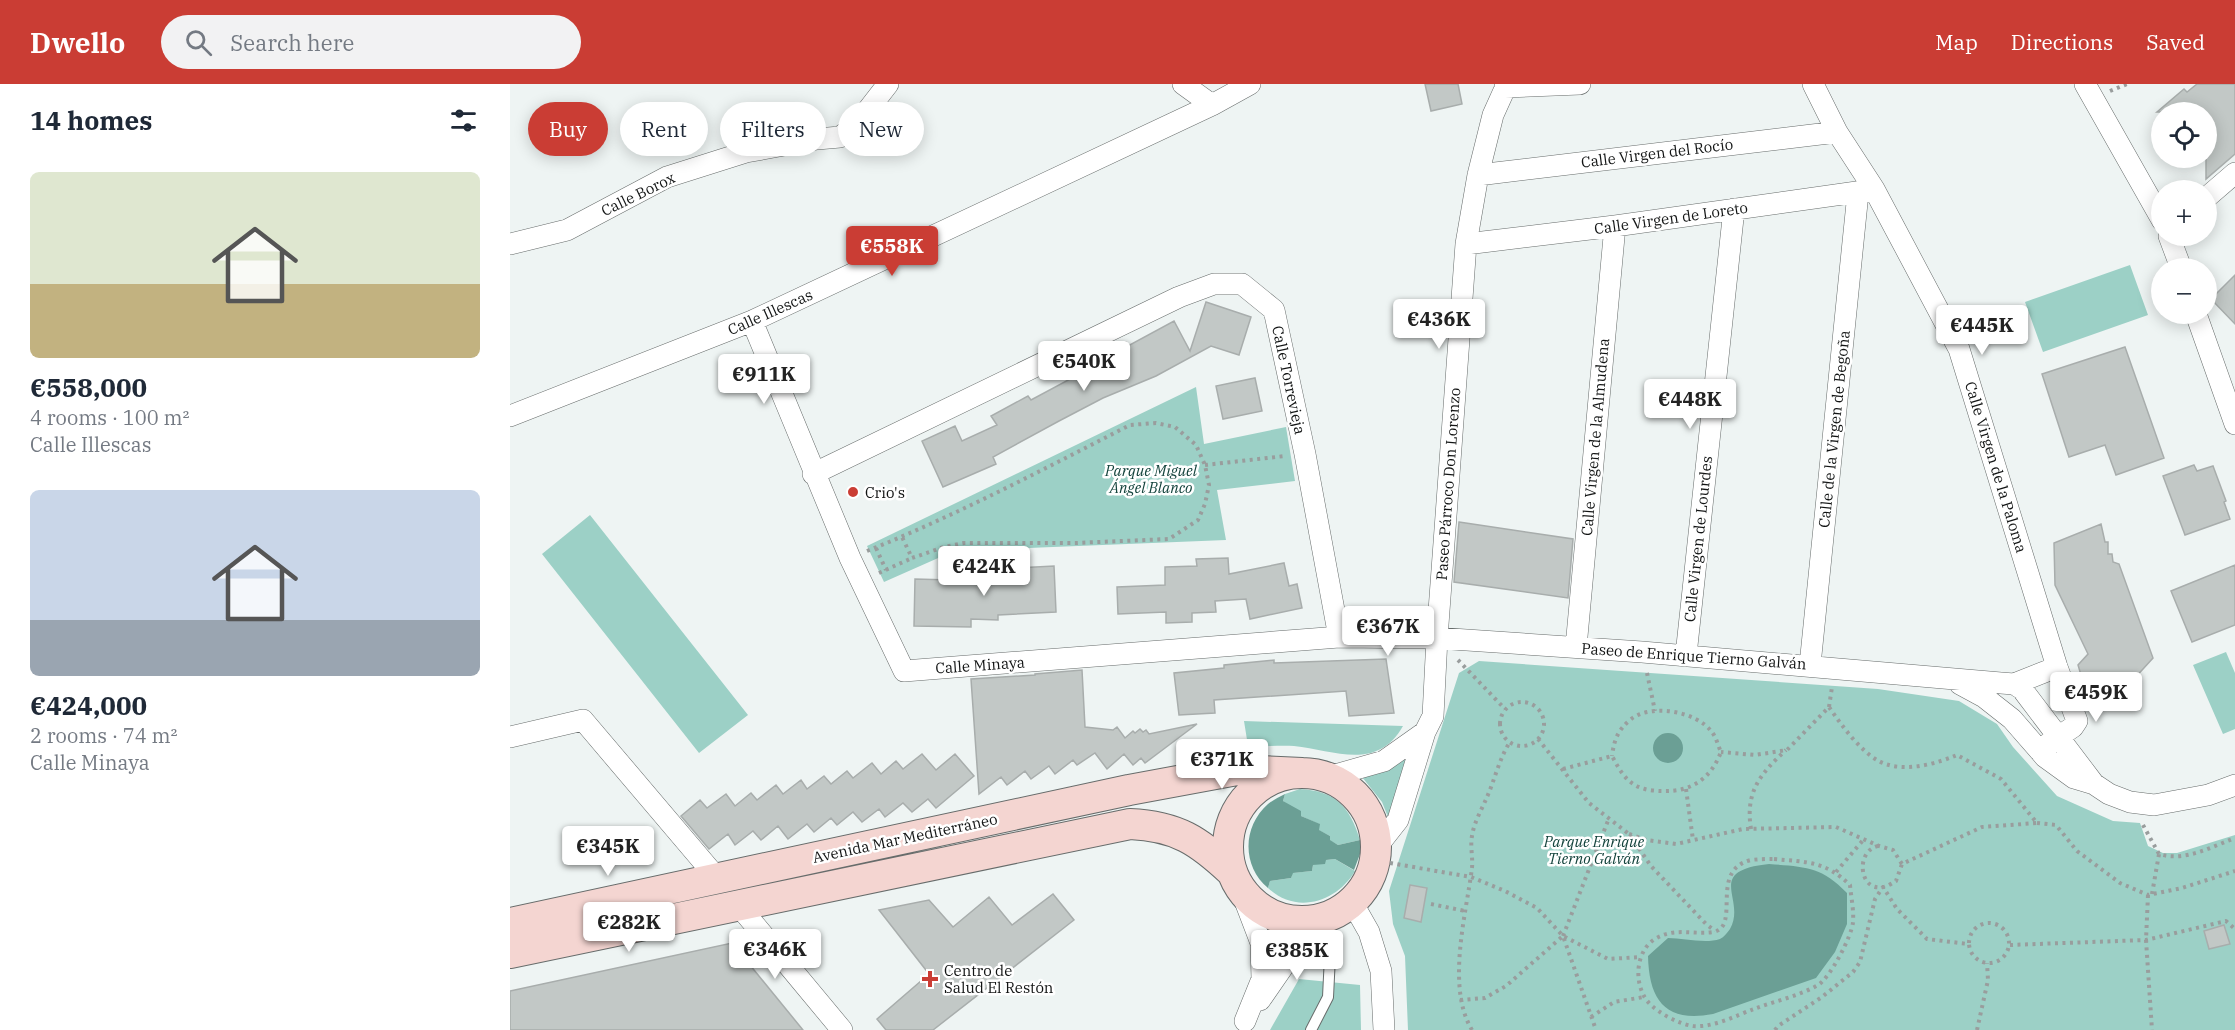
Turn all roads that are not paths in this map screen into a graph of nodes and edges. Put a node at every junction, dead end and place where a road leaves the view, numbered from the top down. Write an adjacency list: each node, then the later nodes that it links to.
1 (888, 84): 17 (street, Calle Borox)
2 (1183, 84): 8 (street)
3 (1250, 84): 8 (street, Calle Illescas)
4 (1580, 84): 7 (street)
5 (1814, 84): 9 (street, Calle Virgen de la Paloma)
6 (2085, 84): 14 (street)
7 (1506, 86): 11 (street, Paseo Párroco Don Lorenzo)
8 (1212, 105): 19 (street, Calle Illescas)
9 (1837, 132): 11 (street, Calle Virgen del Rocío); 13 (street, Calle Virgen de la Paloma)
10 (2235, 172): 12 (street)
11 (1478, 175): 18 (street, Paseo Párroco Don Lorenzo)
12 (2217, 188)
13 (1866, 191): 15 (street, Calle Virgen de Loreto); 28 (street, Calle de la Virgen de Begoña); 29 (street, Calle Virgen de la Paloma)
14 (2151, 201)
15 (1734, 209): 16 (street, Calle Virgen de Loreto); 27 (street, Calle Virgen de Lourdes)
16 (1615, 226): 18 (street, Calle Virgen de Loreto); 26 (street, Calle Virgen de la Almudena)
17 (510, 244)
18 (1466, 244): 25 (street, Paseo Párroco Don Lorenzo)
19 (752, 321): 22 (street, Calle Illescas); 23 (street, Calle Minaya)
20 (2200, 324): 21 (street)
21 (2233, 410)
22 (510, 416)
23 (813, 474): 24 (street, Calle Minaya); 24 (street, Calle Torrevieja)
24 (1339, 637): 25 (street, Calle Minaya)
25 (1437, 638): 26 (street, Paseo de Enrique Tierno Galván); 32 (street, Paseo Párroco Don Lorenzo)
26 (1576, 647): 27 (street, Paseo de Enrique Tierno Galván)
27 (1686, 655): 28 (street, Paseo de Enrique Tierno Galván)
28 (1810, 665): 30 (street, Paseo de Enrique Tierno Galván)
29 (2057, 667): 31 (street); 34 (street, Calle Virgen de la Paloma)
30 (1951, 679): 31 (street, Paseo de Enrique Tierno Galván); 35 (street, Paseo de Enrique Tierno Galván)
31 (2014, 684): 34 (street, Paseo de Enrique Tierno Galván)
32 (1425, 732): 36 (street); 39 (street, Paseo Párroco Don Lorenzo)
33 (510, 736): 40 (street)
34 (2058, 738): 35 (street, Calle Virgen de la Paloma); 37 (street, Paseo de Enrique Tierno Galván)
35 (2039, 750): 37 (street, Paseo de Enrique Tierno Galván)
36 (1315, 775): 39 (street); 40 (street, Avenida Mar Mediterráneo); 41 (street)
37 (2094, 784): 38 (street, Paseo de Enrique Tierno Galván)
38 (2235, 785)
39 (1376, 854): 42 (street)
40 (717, 878): 45 (street, Avenida Mar Mediterráneo)
41 (1236, 880): 43 (street); 44 (street); 47 (street)
42 (1352, 902): 44 (street); 50 (street)
43 (739, 906): 46 (street); 48 (street)
44 (1318, 919): 47 (street); 49 (lane)
45 (510, 923)
46 (510, 954)
47 (1242, 1025)
48 (842, 1030)
49 (1311, 1030)
50 (1384, 1030)

